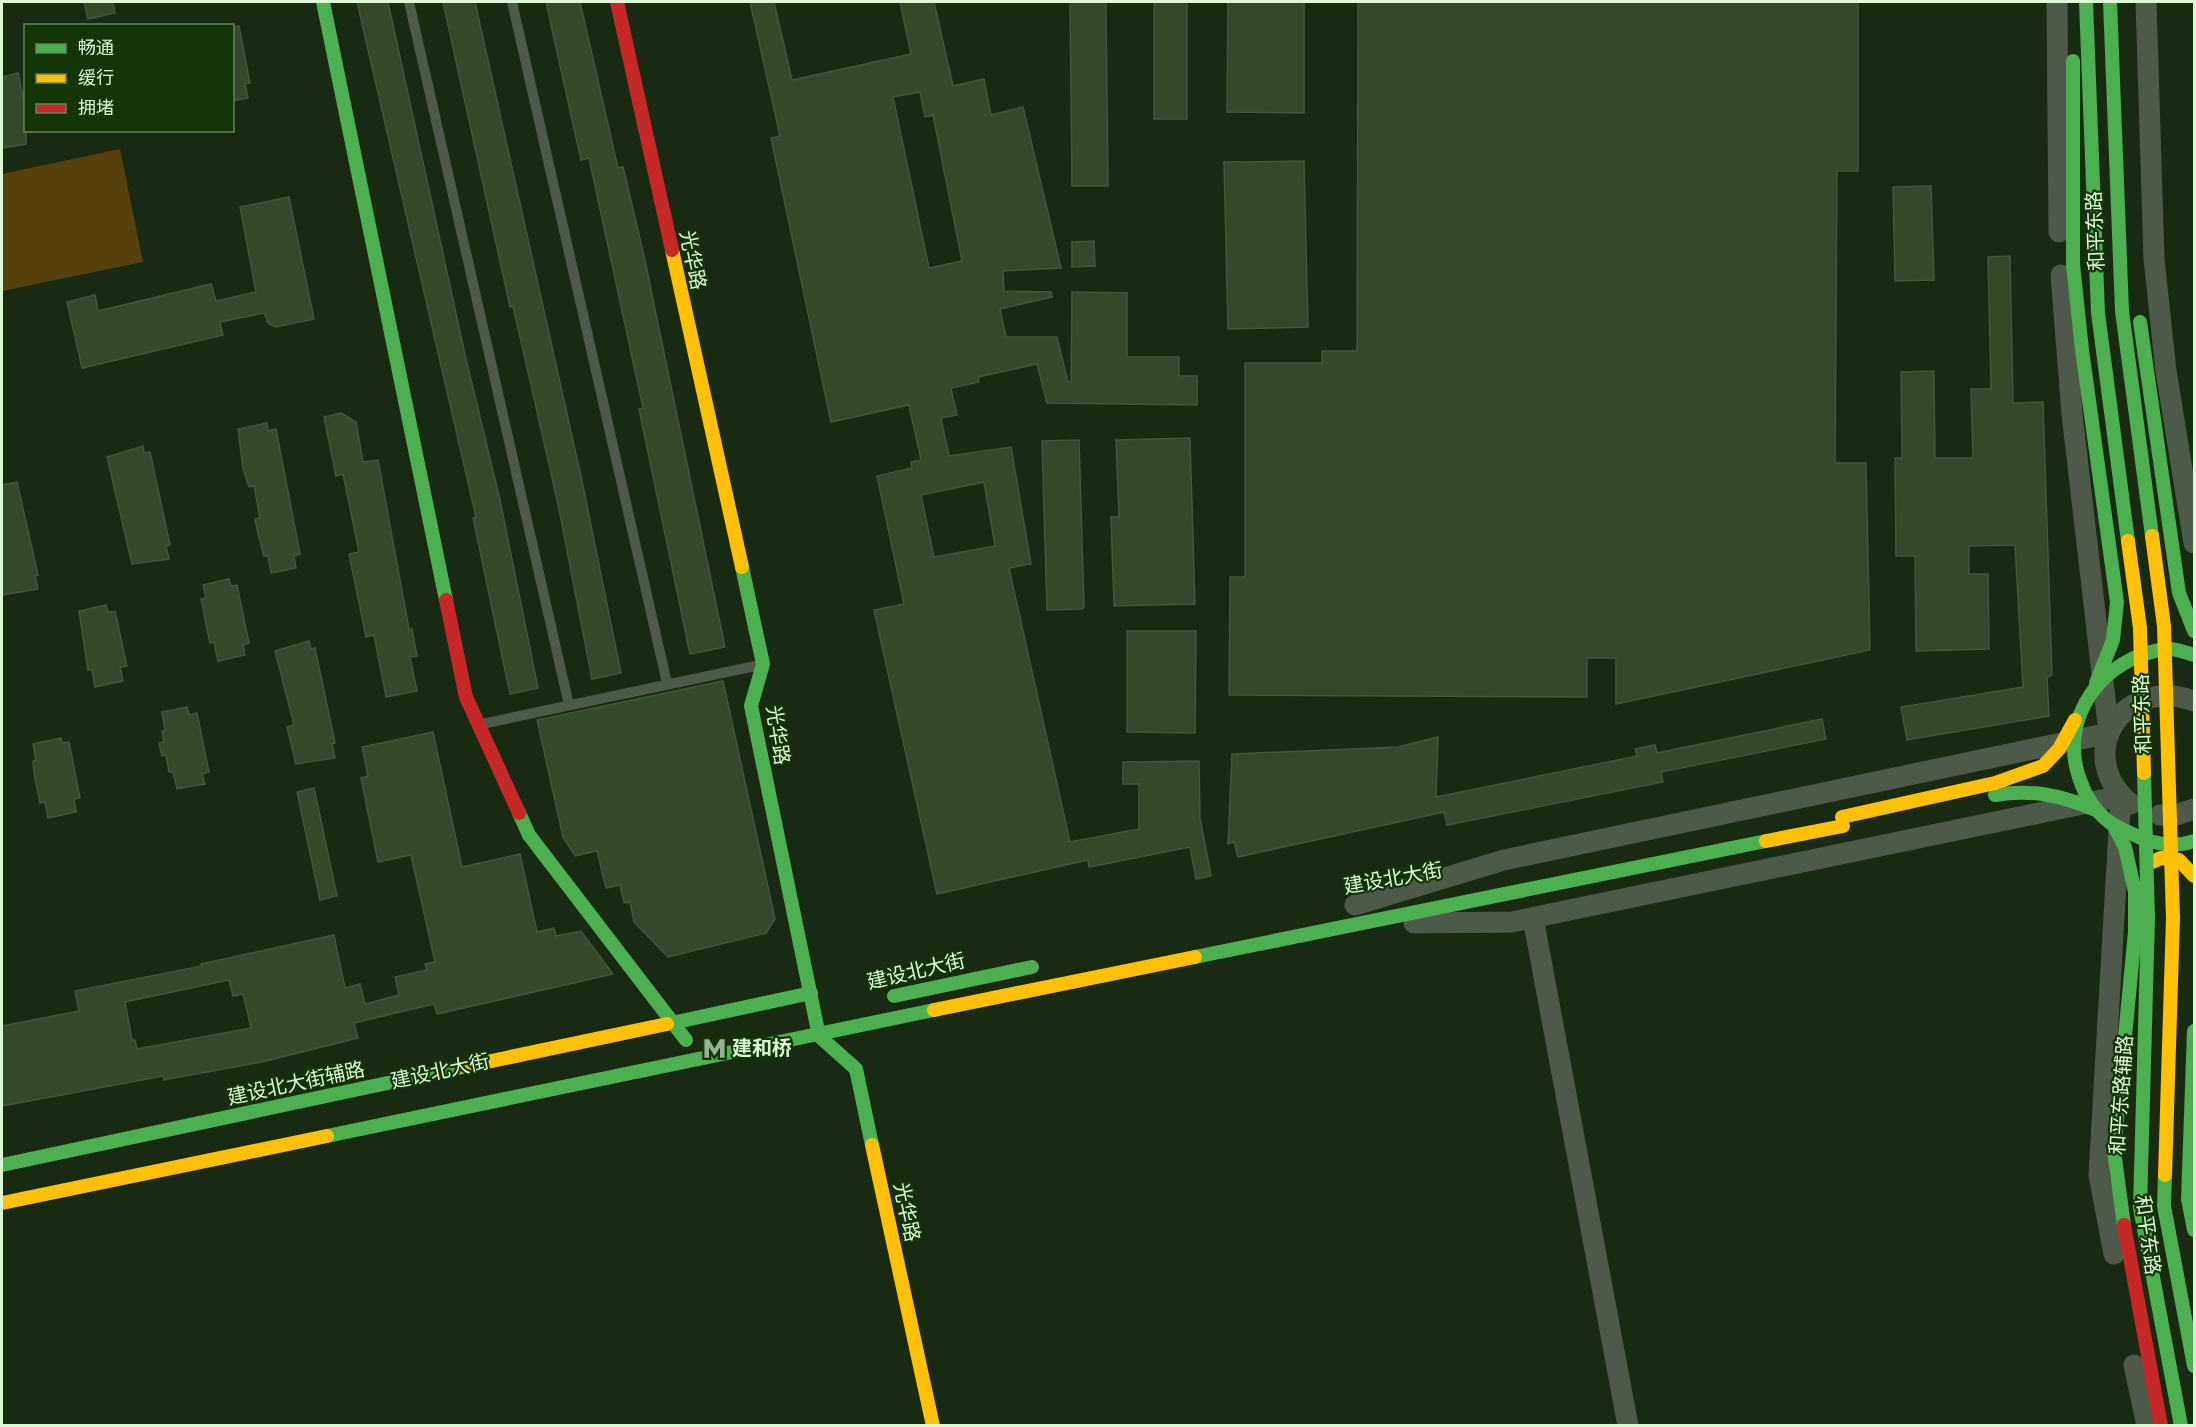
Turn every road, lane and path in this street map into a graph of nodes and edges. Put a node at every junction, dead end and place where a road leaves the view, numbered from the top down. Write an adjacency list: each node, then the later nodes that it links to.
1 (323, 2): 24 (main road)
2 (409, 2): 22 (lane)
3 (512, 2): 19 (lane)
4 (617, 2): 18 (main road, 光华路)
5 (2057, 2): 25 (street, 和平东路)
6 (2073, 2): 15 (main road, 和平东路, bridge)
7 (2086, 2): 34 (main road, 和平东路, bridge)
8 (2110, 2): 32 (main road, 和平东路, bridge)
9 (2123, 2): 11 (main road)
10 (2146, 2): 13 (street)
11 (2133, 221)
12 (2137, 304): 14 (main road)
13 (2194, 543)
14 (2179, 593): 15 (main road); 16 (main road)
15 (2117, 602): 20 (main road, 和平东路, bridge)
16 (2194, 631)
17 (2194, 655): 20 (main road, bridge)
18 (763, 664): 19 (lane); 41 (main road, 光华路)
19 (667, 683): 22 (lane)
20 (2096, 683): 23 (main road, 和平东路, bridge)
21 (2194, 701): 25 (street)
22 (569, 705): 24 (lane)
23 (2076, 719): 27 (main road, bridge); 29 (main road, 和平东路, bridge)
24 (478, 724): 43 (main road)
25 (2109, 733): 26 (street, 和平东路); 38 (street)
26 (2121, 796): 28 (street); 39 (street); 53 (street, 和平东路辅路)
27 (2093, 809): 29 (main road, bridge); 30 (main road, bridge)
28 (2194, 809)
29 (1843, 821): 33 (main road); 38 (main road)
30 (2114, 826): 31 (main road, bridge); 37 (main road, 和平东路辅路, bridge)
31 (2194, 842)
32 (2171, 858): 34 (main road); 35 (main road); 50 (main road, 和平东路, bridge)
33 (1587, 863)
34 (2147, 866): 37 (main road); 55 (main road, 和平东路, bridge)
35 (2194, 876)
36 (1482, 882): 38 (main road, 建设北大街)
37 (2135, 892): 54 (main road, 和平东路辅路, bridge)
38 (1351, 912): 39 (street); 45 (main road)
39 (1533, 918): 52 (street)
40 (1046, 964): 42 (main road, 建设北大街)
41 (811, 993): 43 (main road, 建设北大街辅路); 45 (main road, 光华路)
42 (884, 998)
43 (673, 1023): 46 (main road); 47 (main road, 建设北大街辅路)
44 (2194, 1031): 49 (main road)
45 (819, 1036): 48 (main road); 51 (main road, 光华路)
46 (686, 1040)
47 (2, 1165)
48 (2, 1203)
49 (2194, 1230)
50 (2194, 1366)
51 (933, 1425)
52 (1629, 1425)
53 (2147, 1425)
54 (2161, 1425)
55 (2181, 1425)

